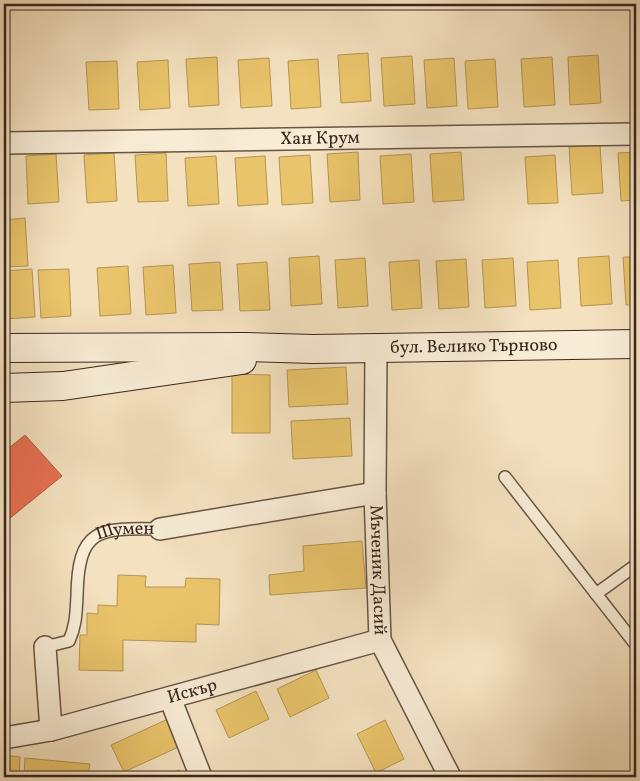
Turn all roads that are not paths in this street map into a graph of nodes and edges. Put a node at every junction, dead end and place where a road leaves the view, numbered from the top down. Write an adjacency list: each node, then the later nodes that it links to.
1 (636, 134): 2 (street, Хан Крум)
2 (4, 143)
3 (636, 344): 5 (main road, бул. Велико Търново)
4 (4, 348): 6 (main road, бул. Велико Търново)
5 (376, 348): 6 (main road, бул. Велико Търново); 9 (street, Мъченик Дасий)
6 (313, 349): 7 (main road, бул. Велико Търново)
7 (4, 388)
8 (505, 477): 12 (lane)
9 (375, 493): 10 (street, Шумен); 13 (street, Мъченик Дасий)
10 (160, 529): 15 (lane, Шумен)
11 (636, 565): 12 (lane)
12 (596, 594): 14 (lane)
13 (380, 640): 16 (street, Искър); 20 (street, Мъченик Дасий)
14 (636, 645)
15 (45, 647): 17 (street, Шумен)
16 (170, 698): 17 (street, Искър); 19 (street)
17 (51, 730): 18 (street, Искър)
18 (4, 738)
19 (201, 777)
20 (450, 777)

